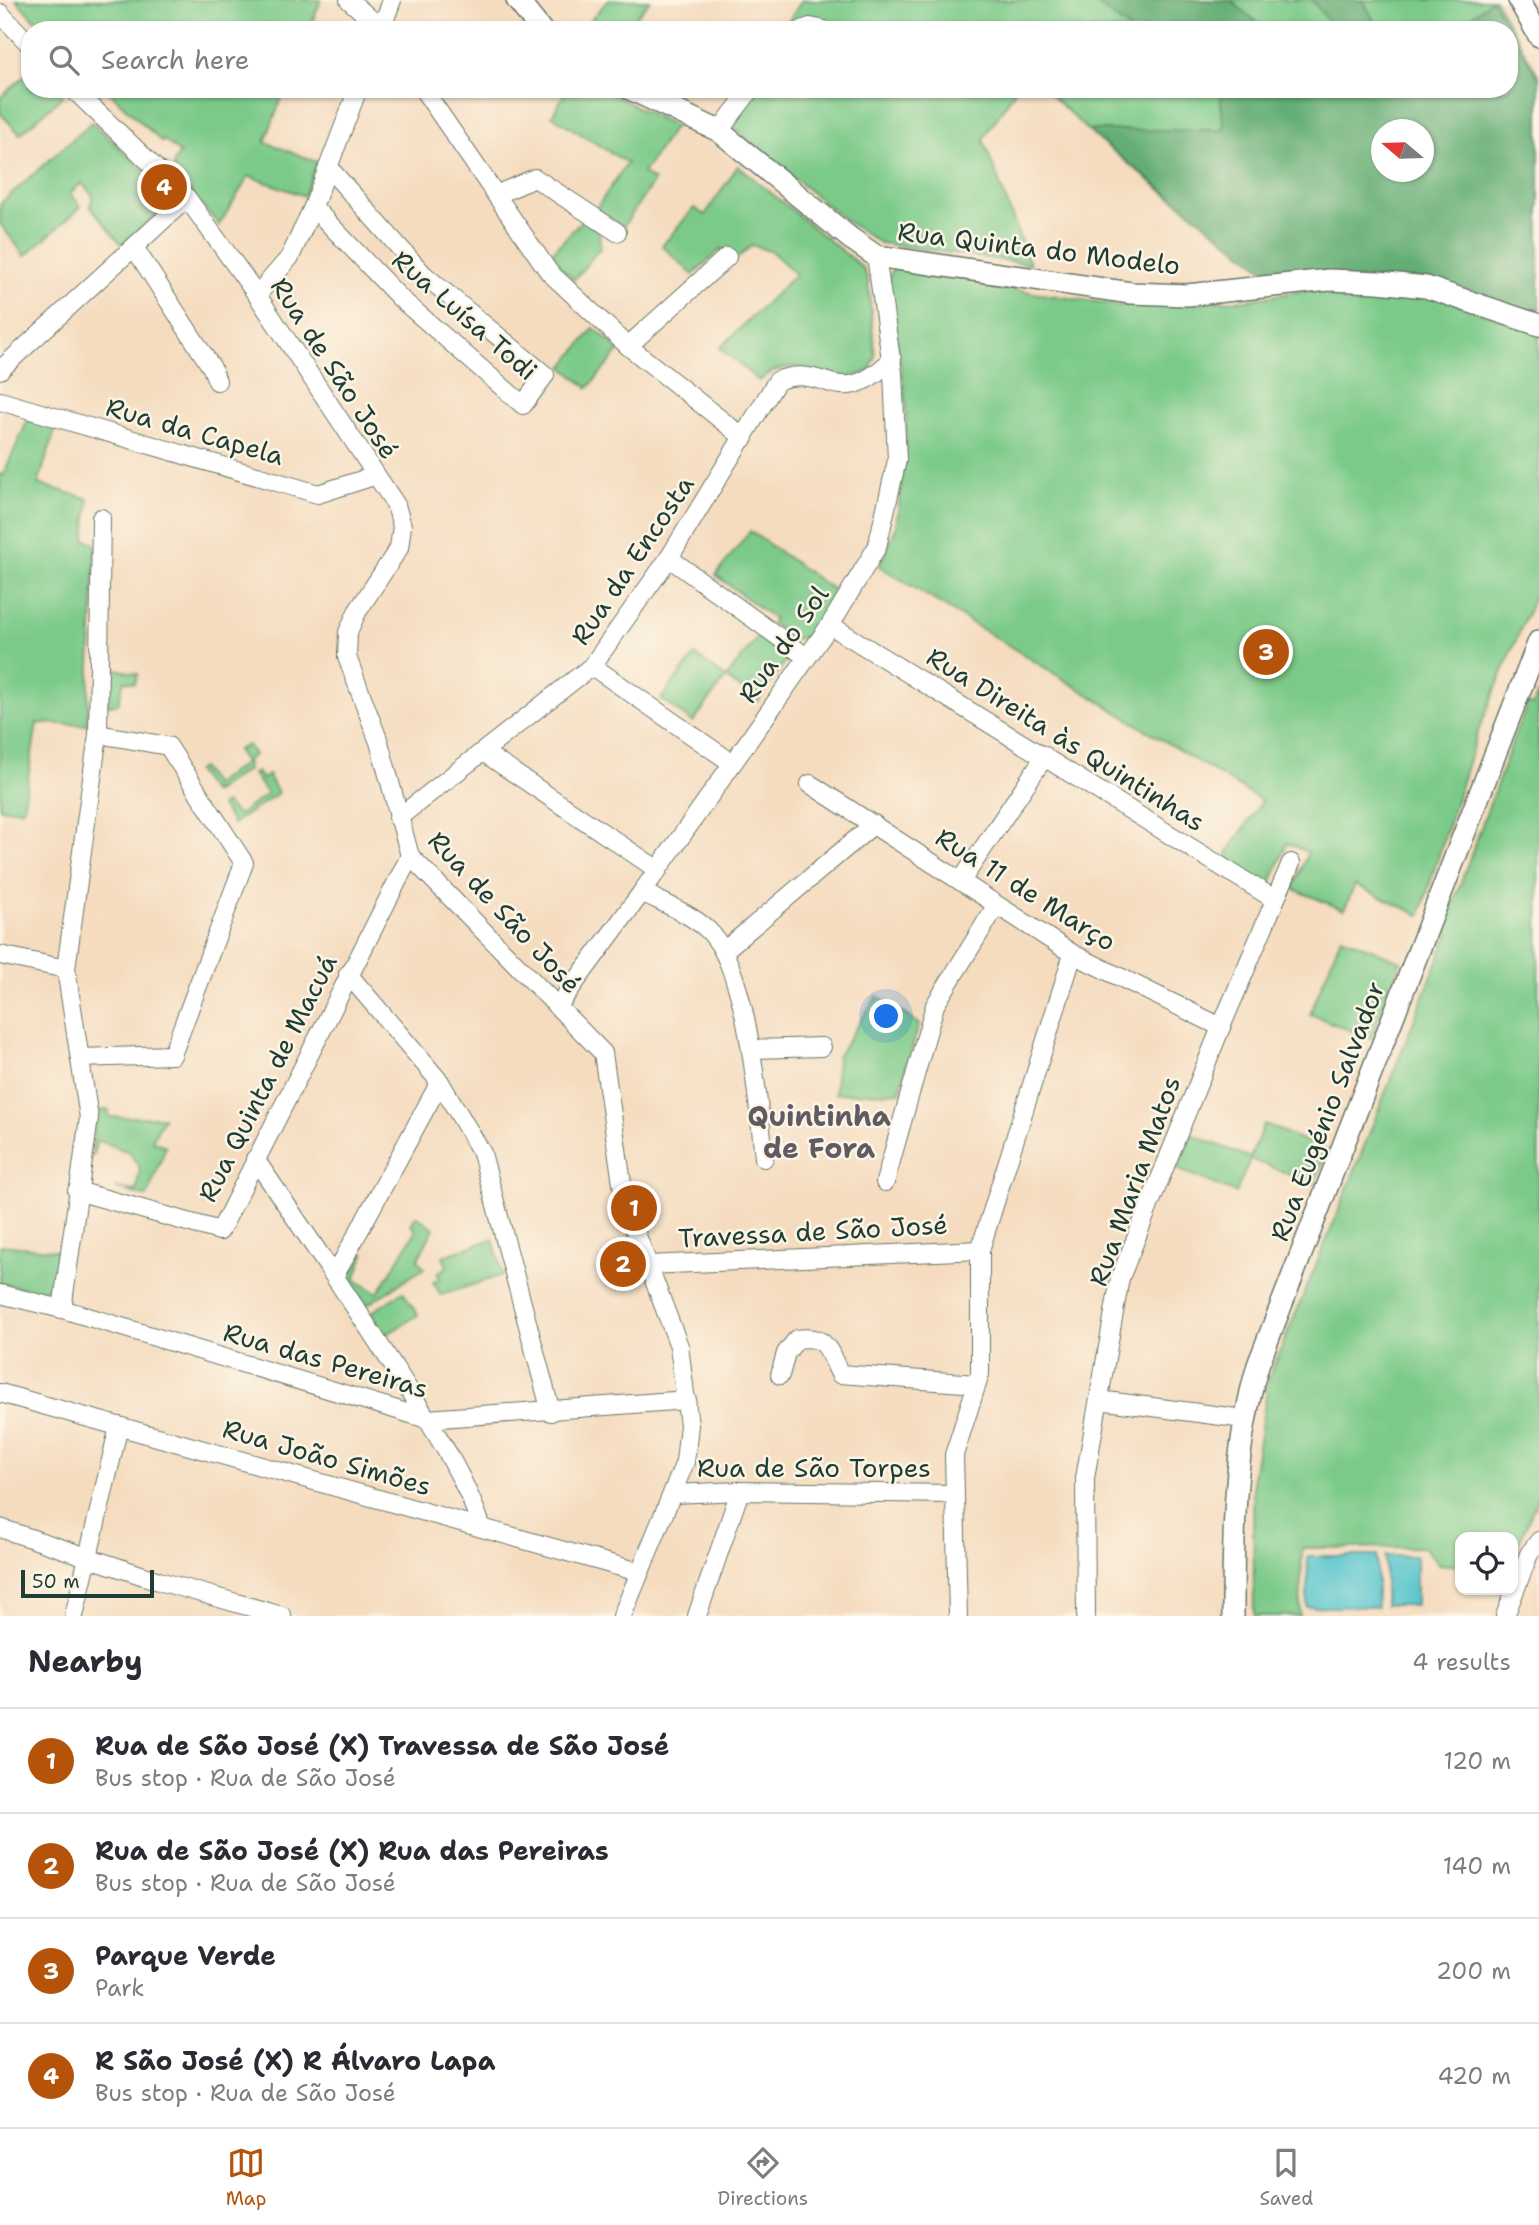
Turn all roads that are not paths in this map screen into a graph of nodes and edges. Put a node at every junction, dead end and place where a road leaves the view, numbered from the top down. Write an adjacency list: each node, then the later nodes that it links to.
1 (349, 0): 6 (street)
2 (393, 0): 7 (street)
3 (517, 0): 8 (street)
4 (1519, 0): 10 (street)
5 (0, 13): 9 (street)
6 (373, 21)
7 (385, 21)
8 (534, 21)
9 (21, 35)
10 (1539, 36)
11 (83, 98): 19 (street, Rua de São José)
12 (355, 98): 17 (street)
13 (430, 98): 18 (street)
14 (649, 98): 16 (street, Rua Quinta do Modelo)
15 (744, 98): 16 (street)
16 (719, 131): 23 (street, Rua Quinta do Modelo)
17 (328, 167): 20 (street); 20 (street, Rua Luísa Todi)
18 (496, 195): 21 (street); 27 (street)
19 (187, 198): 22 (street); 25 (street, Rua de São José)
20 (313, 207): 25 (street)
21 (617, 232)
22 (134, 247): 29 (street); 30 (street)
23 (876, 256): 26 (street, Rua Quinta do Modelo); 28 (street, Rua do Sol)
24 (727, 257): 27 (street)
25 (257, 295): 33 (street, Rua de São José)
26 (1536, 324)
27 (628, 346): 32 (street)
28 (892, 359): 32 (street, Rua da Encosta); 36 (street, Rua do Sol)
29 (0, 370)
30 (218, 381)
31 (0, 401): 33 (street, Rua da Capela)
32 (744, 438): 35 (street, Rua da Encosta)
33 (374, 476): 45 (street, Rua de São José)
34 (101, 518): 40 (street)
35 (669, 558): 38 (street); 39 (street, Rua da Encosta)
36 (830, 625): 38 (street, Rua do Sol); 42 (street, Rua Direita às Quintinhas)
37 (1539, 641): 81 (street, Rua Eugénio Salvador)
38 (805, 656): 43 (street, Rua do Sol)
39 (592, 666): 41 (street, Rua da Encosta); 43 (street)
40 (98, 734): 57 (street); 63 (street)
41 (483, 752): 45 (street, Rua da Encosta); 49 (street)
42 (1045, 756): 50 (street); 52 (street, Rua Direita às Quintinhas)
43 (732, 763): 49 (street, Rua do Sol)
44 (810, 784): 46 (street, Rua 11 de Março)
45 (398, 818): 47 (street, Rua de São José)
46 (874, 824): 50 (street, Rua 11 de Março); 54 (street)
47 (410, 856): 58 (street, Rua Quinta de Macuá); 59 (street, Rua de São José)
48 (1292, 863): 52 (street, Rua Maria Matos)
49 (658, 870): 51 (street, Rua do Sol)
50 (961, 881): 53 (street, Rua 11 de Março)
51 (642, 892): 54 (street); 59 (street, Rua do Sol)
52 (1274, 899): 60 (street, Rua Maria Matos)
53 (996, 906): 55 (street, Rua 11 de Março); 67 (street)
54 (725, 950): 62 (street)
55 (1073, 954): 60 (street, Rua 11 de Março); 69 (street)
56 (0, 955): 57 (street)
57 (66, 969): 63 (street)
58 (348, 974): 64 (street); 66 (street, Rua Quinta de Macuá)
59 (556, 1007): 70 (street, Rua de São José)
60 (1221, 1027): 78 (street, Rua Maria Matos)
61 (822, 1047): 62 (street)
62 (752, 1049): 65 (street)
63 (80, 1058): 68 (street)
64 (440, 1082): 71 (street); 79 (street)
65 (764, 1157)
66 (255, 1159): 68 (street, Rua Quinta de Macuá); 71 (street)
67 (885, 1182)
68 (77, 1191): 73 (street)
69 (980, 1250): 70 (street, Travessa de São José); 75 (street)
70 (648, 1265): 77 (street, Rua de São José)
71 (335, 1275): 80 (street)
72 (0, 1294): 73 (street, Rua das Pereiras)
73 (62, 1309): 80 (street, Rua das Pereiras)
74 (780, 1375): 75 (street)
75 (977, 1384): 85 (street)
76 (0, 1393): 82 (street, Rua João Simões)
77 (687, 1400): 79 (street, Rua das Pereiras); 84 (street, Rua de São José)
78 (1099, 1400): 81 (street); 96 (street, Rua Maria Matos)
79 (551, 1412): 80 (street, Rua das Pereiras)
80 (427, 1419): 87 (street)
81 (1244, 1419): 97 (street, Rua Eugénio Salvador)
82 (119, 1426): 87 (street, Rua João Simões); 89 (street)
83 (740, 1490): 84 (street, Rua de São Torpes); 85 (street, Rua de São Torpes); 94 (street)
84 (674, 1494): 90 (street, Rua de São José)
85 (954, 1494): 95 (street)
86 (0, 1528): 89 (street)
87 (482, 1528): 90 (street, Rua João Simões)
88 (1539, 1541): 98 (street)
89 (88, 1557): 91 (street); 92 (street)
90 (639, 1572): 93 (street, Rua de São José)
91 (74, 1616)
92 (282, 1616)
93 (622, 1616)
94 (697, 1616)
95 (958, 1616)
96 (1086, 1616)
97 (1233, 1616)
98 (1505, 1616)

